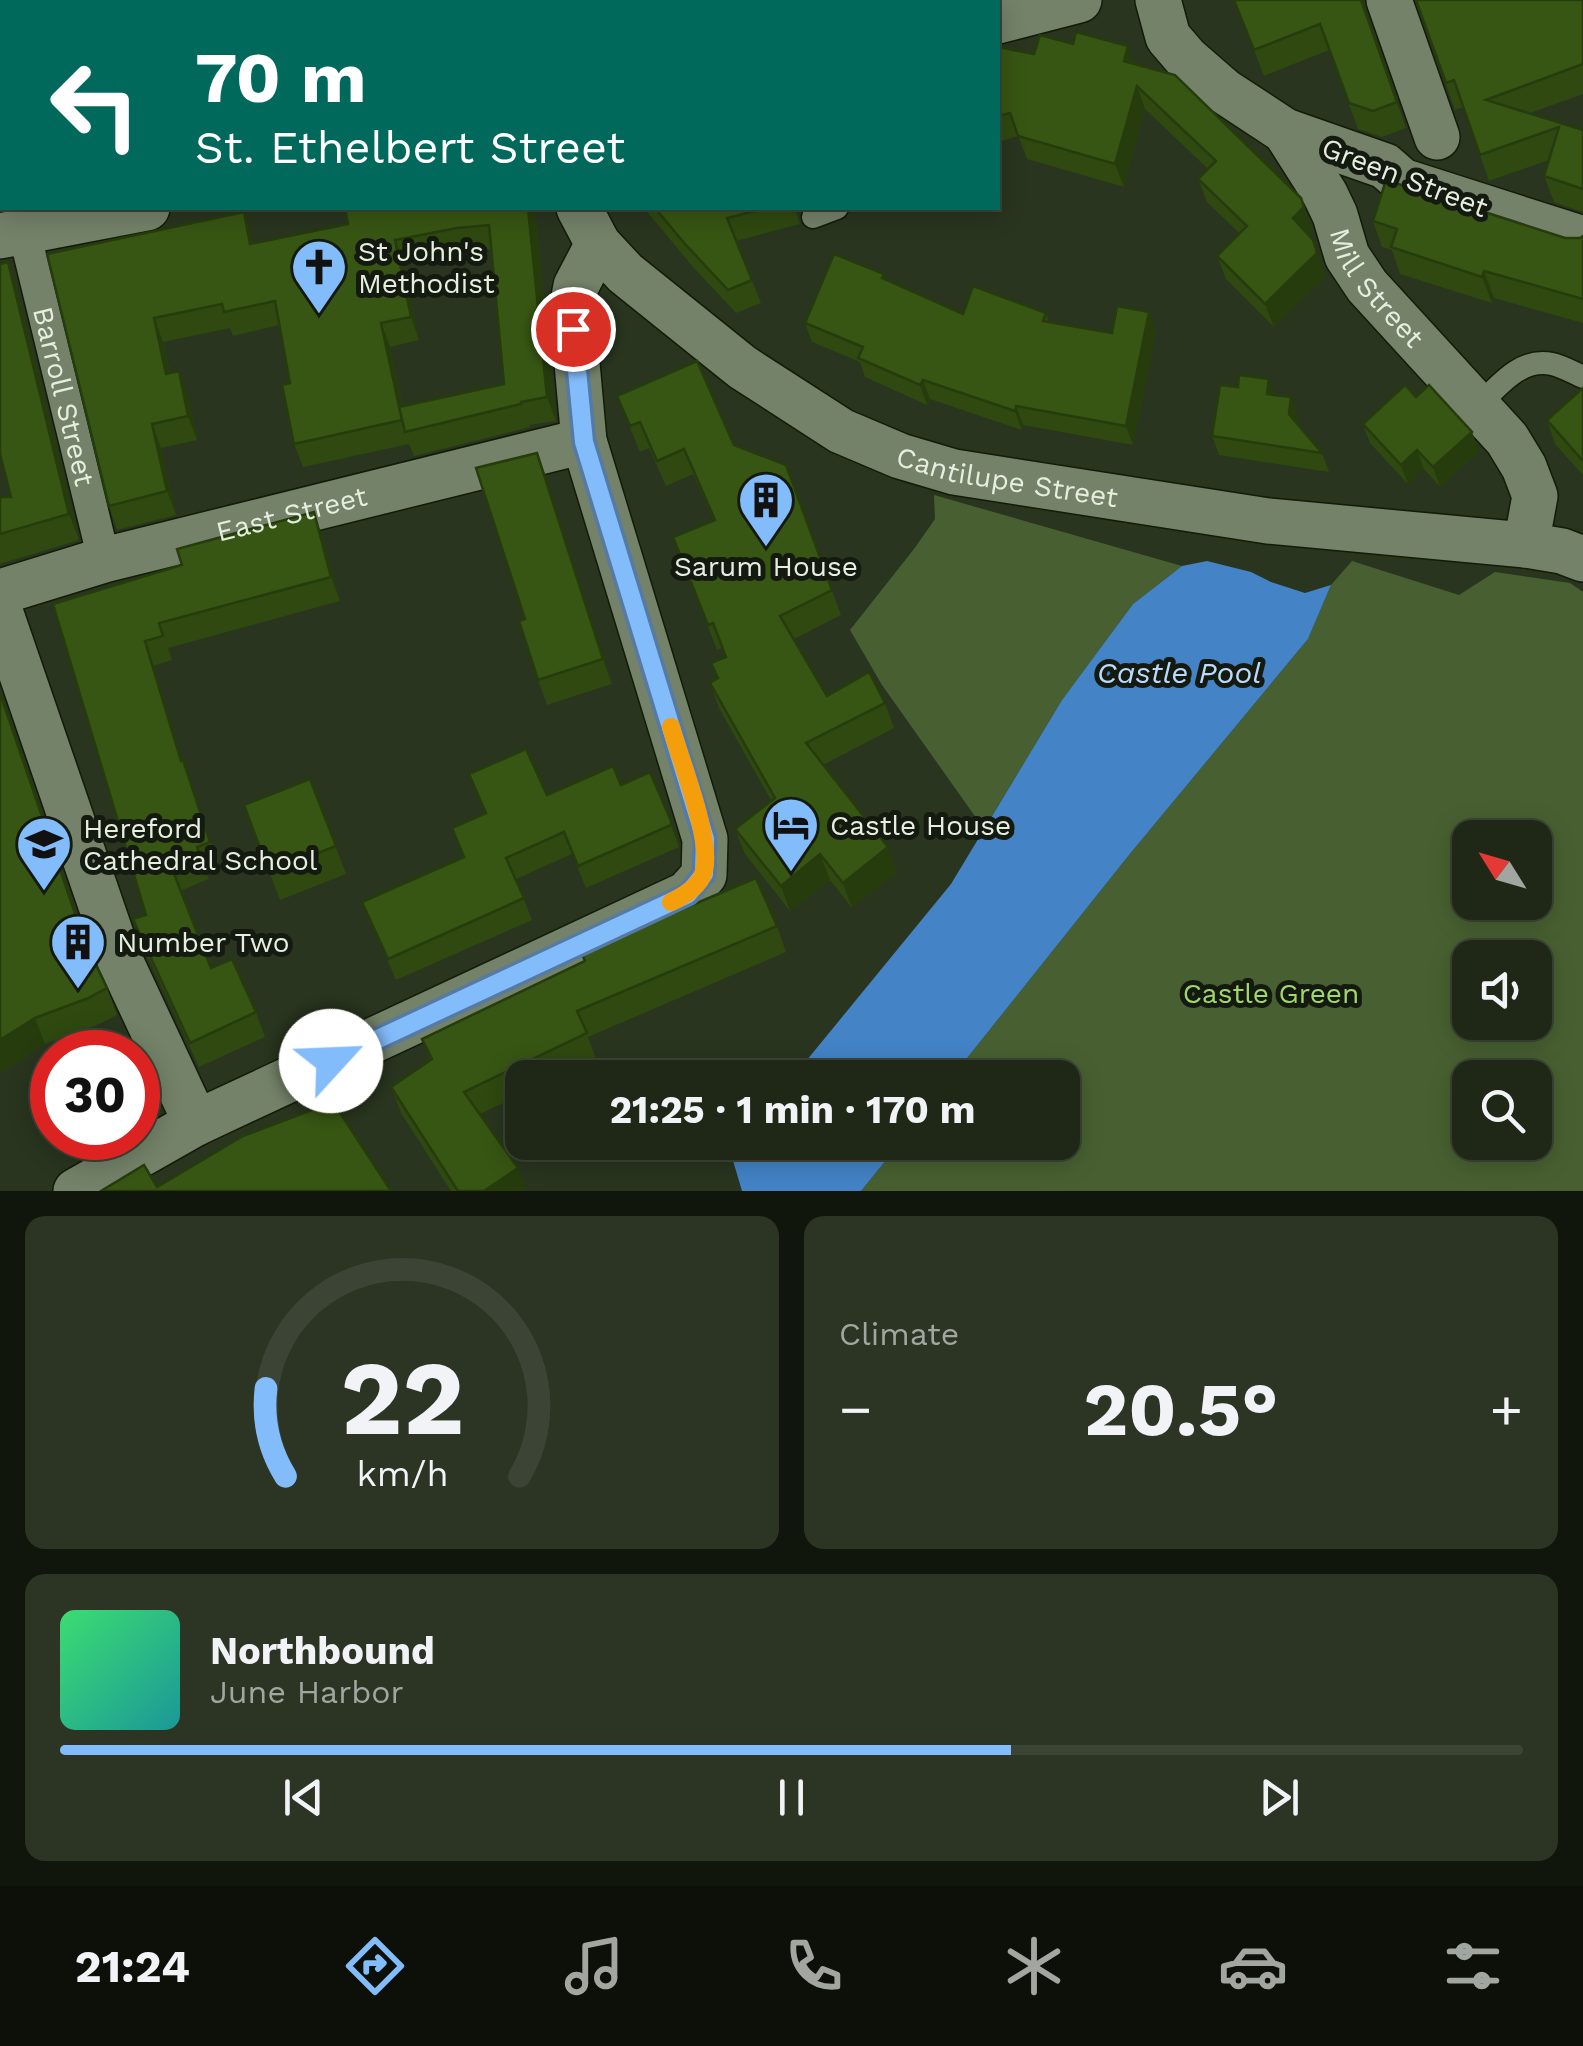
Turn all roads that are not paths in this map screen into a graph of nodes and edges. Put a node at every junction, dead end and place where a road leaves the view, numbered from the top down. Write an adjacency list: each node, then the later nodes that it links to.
1 (1079, 0): 4 (street)
2 (1158, 0): 5 (street, Mill Street)
3 (1389, 0): 6 (street)
4 (1000, 20)
5 (1285, 131): 7 (street, Green Street); 13 (street, Mill Street)
6 (1438, 137)
7 (1402, 181): 13 (street); 14 (street, Green Street)
8 (137, 210): 12 (street)
9 (832, 210): 10 (lane)
10 (813, 217)
11 (588, 226): 17 (street); 18 (street, Cantilupe Street)
12 (12, 234): 20 (street, Barroll Street)
13 (1343, 239): 16 (street, Mill Street)
14 (1583, 239)
15 (1583, 377): 16 (lane)
16 (1477, 407): 18 (street, Mill Street)
17 (584, 442): 20 (street, East Street); 23 (street)
18 (1526, 545): 19 (street)
19 (1583, 558)
20 (104, 560): 21 (street, East Street)
21 (0, 592)
22 (0, 611): 23 (street)
23 (196, 1123): 24 (street)
24 (76, 1191)

